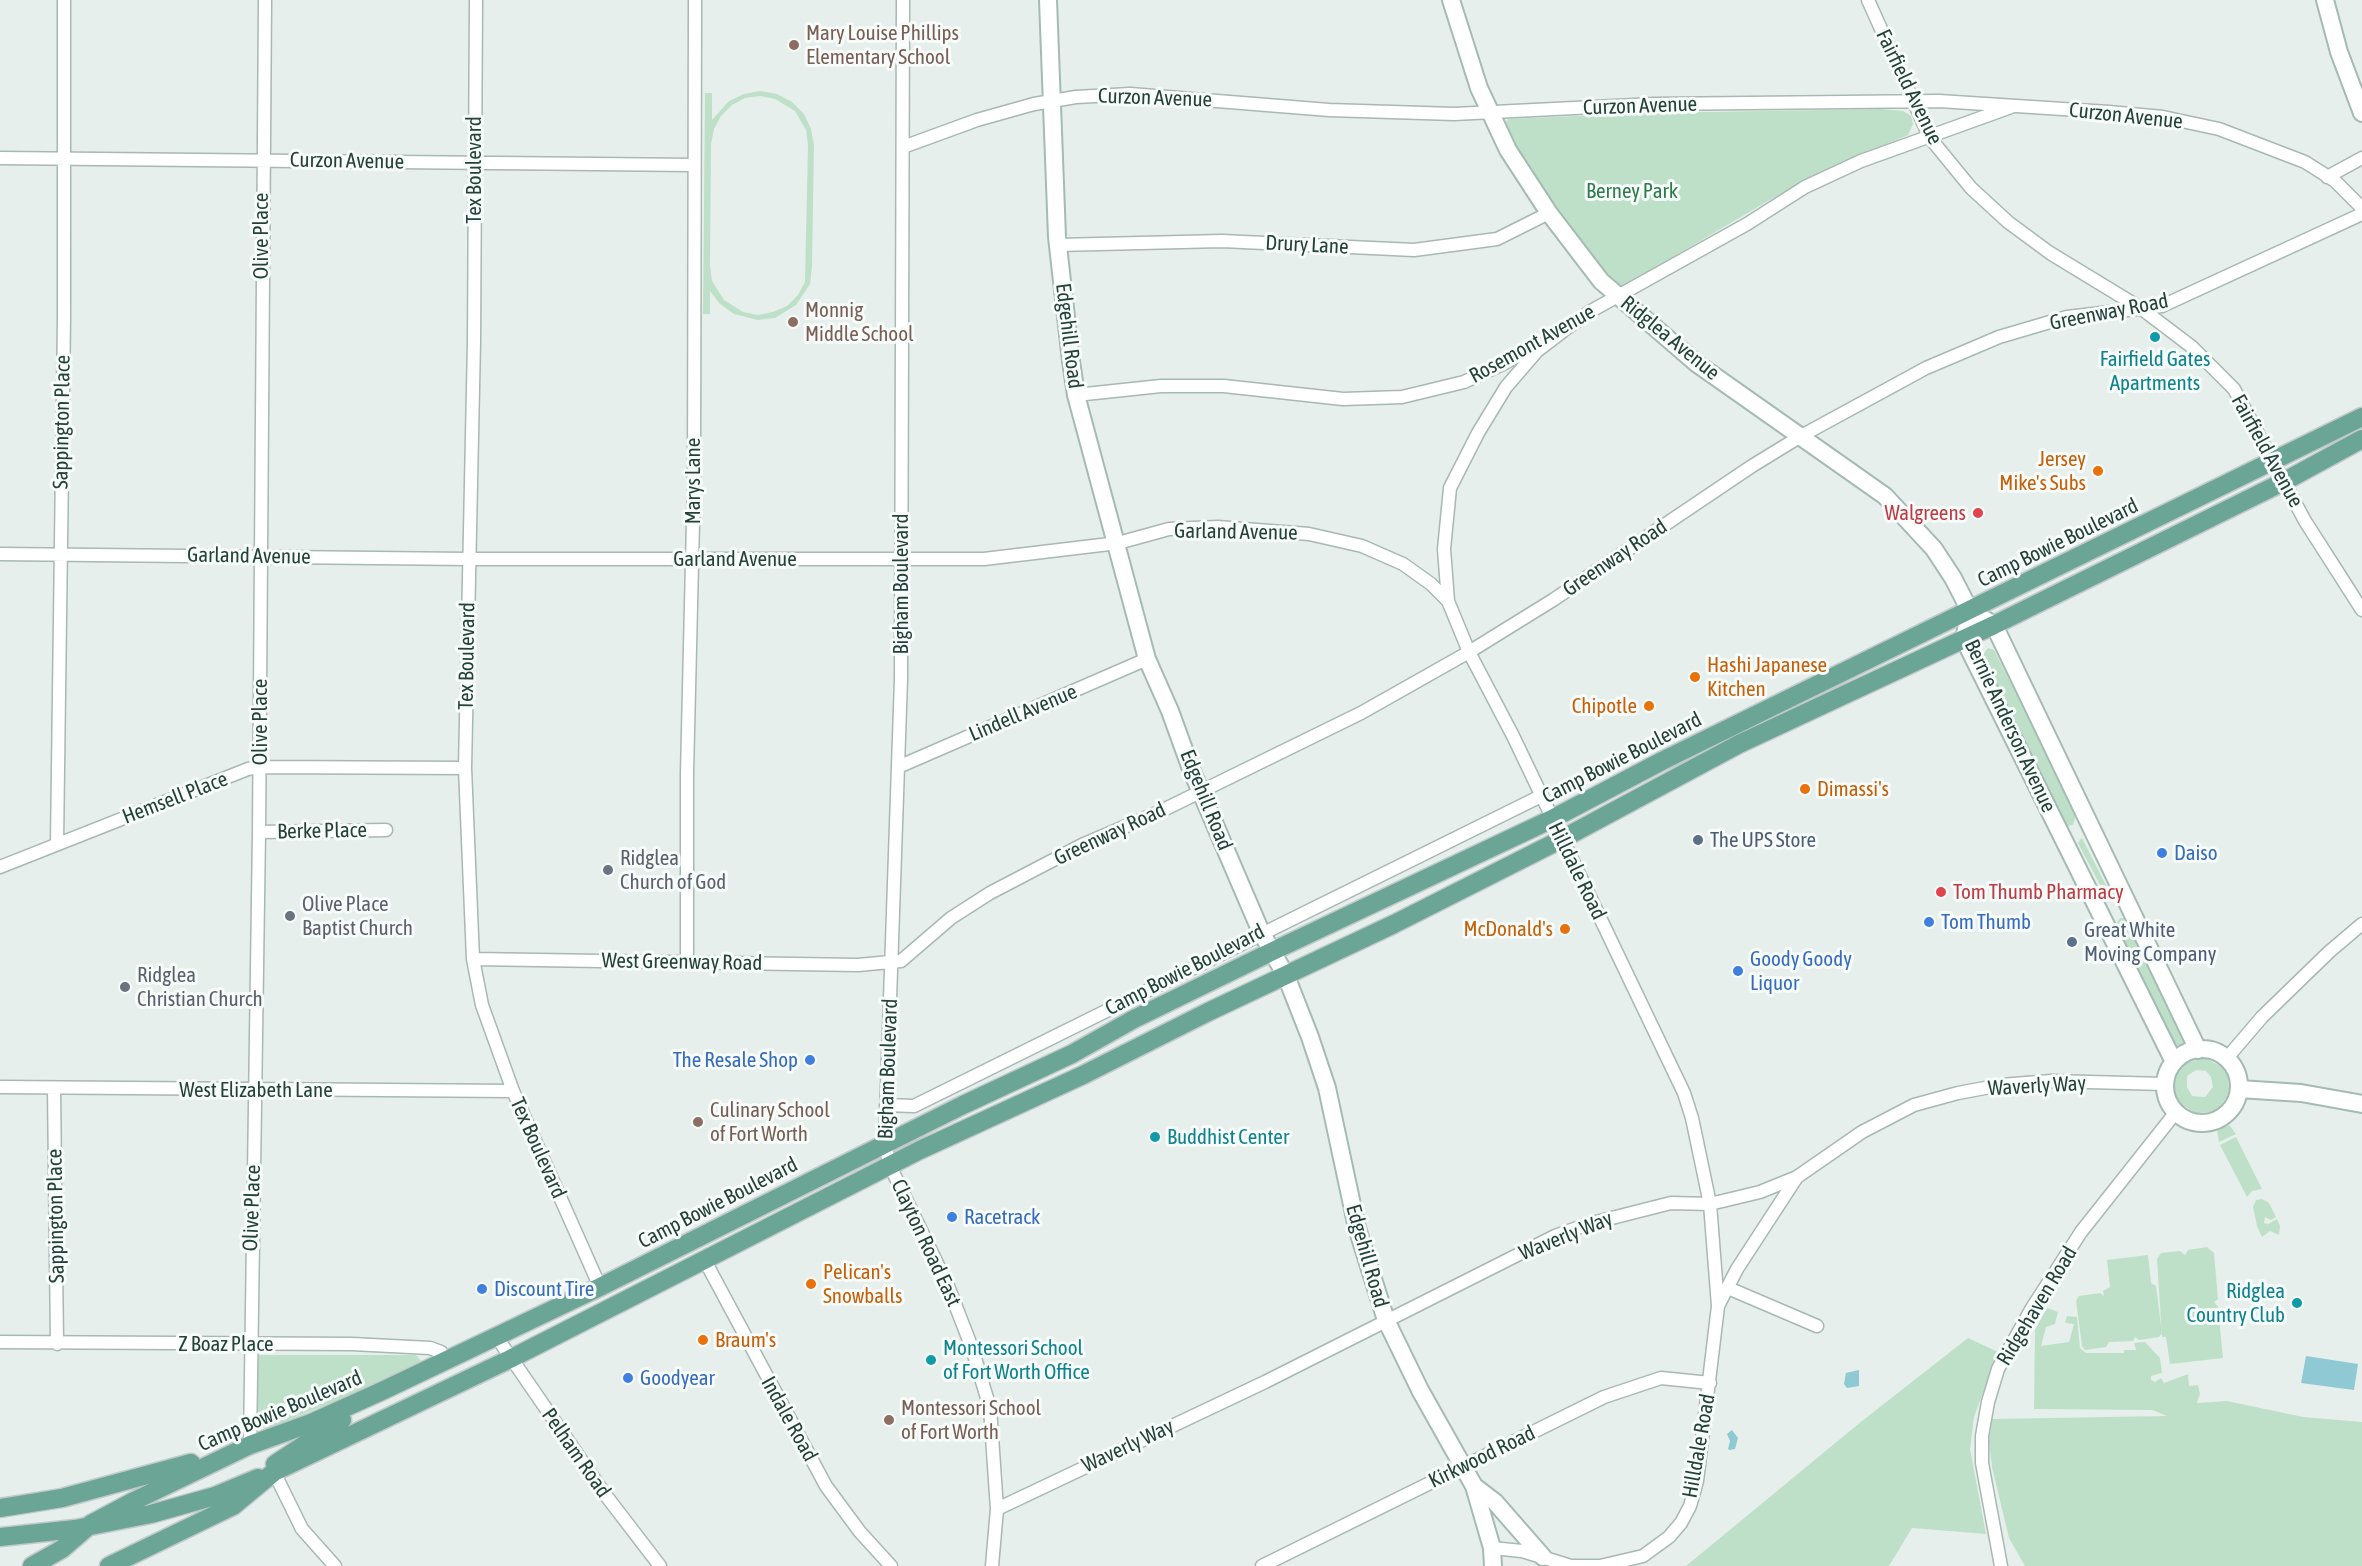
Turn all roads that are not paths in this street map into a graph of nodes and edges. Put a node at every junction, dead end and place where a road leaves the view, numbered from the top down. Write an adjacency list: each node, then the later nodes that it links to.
1 (64, 0): 19 (street, Sappington Place)
2 (265, 0): 20 (street, Olive Place)
3 (476, 0): 21 (street, Tex Boulevard)
4 (695, 0): 22 (street, Marys Lane)
5 (903, 0): 16 (street, Bigham Boulevard)
6 (1048, 0): 10 (street, Edgehill Road)
7 (1451, 0): 13 (street, Ridglea Avenue)
8 (1868, 0): 11 (street, Fairfield Avenue)
9 (2325, 0): 14 (street)
10 (1051, 101): 13 (street, Curzon Avenue); 16 (street, Curzon Avenue); 27 (street, Edgehill Road)
11 (1912, 102): 12 (street, Curzon Avenue); 13 (street, Curzon Avenue); 15 (street, Fairfield Avenue)
12 (2015, 106): 15 (street, Rosemont Avenue); 23 (street, Curzon Avenue)
13 (1490, 112): 25 (street, Ridglea Avenue)
14 (2362, 113)
15 (1930, 138): 28 (street, Rosemont Avenue); 29 (street, Fairfield Avenue)
16 (903, 147): 43 (street, Bigham Boulevard)
17 (0, 158): 19 (street, Curzon Avenue)
18 (2362, 158): 23 (street)
19 (65, 159): 20 (street, Curzon Avenue); 39 (street, Sappington Place)
20 (262, 161): 21 (street, Curzon Avenue); 40 (street, Olive Place)
21 (473, 163): 22 (street, Curzon Avenue); 41 (street, Tex Boulevard)
22 (694, 165): 42 (street, Marys Lane)
23 (2327, 177): 24 (street, Curzon Avenue)
24 (2362, 208)
25 (1549, 213): 27 (street, Drury Lane); 28 (street, Ridglea Avenue)
26 (2362, 214): 29 (street, Greenway Road)
27 (1058, 245): 31 (street, Edgehill Road)
28 (1618, 296): 30 (street, Rosemont Avenue); 33 (street, Ridglea Avenue)
29 (2142, 309): 33 (street, Greenway Road); 35 (street, Fairfield Avenue)
30 (1562, 332): 31 (street, Rosemont Avenue); 44 (street, Hilldale Road)
31 (1076, 395): 37 (street, Edgehill Road)
32 (2362, 417): 35 (main road, Camp Bowie Boulevard)
33 (1801, 436): 46 (street, Ridglea Avenue); 49 (street, Greenway Road)
34 (2362, 439): 36 (main road, Camp Bowie Boulevard)
35 (2275, 462): 36 (street, Fairfield Avenue); 46 (main road, Camp Bowie Boulevard)
36 (2284, 481): 45 (street, Fairfield Avenue); 47 (main road, Camp Bowie Boulevard)
37 (1118, 543): 43 (street, Garland Avenue); 44 (street, Garland Avenue); 50 (street, Edgehill Road)
38 (0, 554): 39 (street, Garland Avenue)
39 (59, 554): 40 (street, Garland Avenue); 62 (street, Sappington Place)
40 (261, 556): 41 (street, Garland Avenue); 53 (street, Olive Place)
41 (468, 559): 42 (street, Garland Avenue); 55 (street, Tex Boulevard)
42 (693, 559): 43 (street, Garland Avenue); 68 (street, Marys Lane)
43 (901, 559): 54 (street, Bigham Boulevard)
44 (1448, 601): 49 (street, Hilldale Road)
45 (2362, 610)
46 (1970, 611): 47 (street, Bernie Anderson Avenue); 48 (street, Bernie Anderson Avenue); 51 (main road, Camp Bowie Boulevard)
47 (1994, 625): 48 (main road, Camp Bowie Boulevard); 71 (street, Bernie Anderson Avenue)
48 (1964, 639): 52 (main road, Camp Bowie Boulevard); 74 (street, Bernie Anderson Avenue)
49 (1469, 652): 56 (street, Greenway Road); 57 (street, Hilldale Road)
50 (1148, 659): 54 (street, Lindell Avenue); 56 (street, Edgehill Road)
51 (1784, 702): 52 (main road); 58 (main road, Camp Bowie Boulevard)
52 (1739, 744): 61 (main road, Camp Bowie Boulevard)
53 (259, 767): 55 (street, Hemsell Place); 60 (street, Olive Place); 62 (street, Hemsell Place)
54 (898, 767): 69 (street, Bigham Boulevard)
55 (465, 768): 67 (street, Tex Boulevard)
56 (1201, 791): 65 (street, Edgehill Road); 69 (street, Greenway Road)
57 (1541, 796): 58 (street, Hilldale Road); 65 (street)
58 (1552, 819): 61 (street, Hilldale Road); 66 (main road, Camp Bowie Boulevard)
59 (386, 830): 60 (street, Berke Place)
60 (259, 832): 80 (street, Olive Place)
61 (1562, 839): 70 (main road, Camp Bowie Boulevard); 88 (street, Hilldale Road)
62 (57, 844): 63 (street, Hemsell Place)
63 (0, 867)
64 (2362, 924): 73 (street)
65 (1261, 932): 66 (street, Edgehill Road); 83 (street)
66 (1273, 951): 70 (street, Edgehill Road); 72 (main road, Camp Bowie Boulevard)
67 (473, 959): 68 (street, West Greenway Road); 81 (street, Tex Boulevard)
68 (687, 962): 69 (street, West Greenway Road)
69 (892, 963): 83 (street, Bigham Boulevard)
70 (1286, 976): 75 (main road, Camp Bowie Boulevard); 95 (street, Edgehill Road)
71 (2198, 1050): 73 (street); 74 (street)
72 (1072, 1054): 75 (main road); 85 (main road, Camp Bowie Boulevard)
73 (2226, 1058): 79 (street)
74 (2174, 1062): 76 (street)
75 (1083, 1075): 86 (main road, Camp Bowie Boulevard)
76 (2164, 1084): 84 (street); 87 (street, Waverly Way)
77 (0, 1087): 78 (street, West Elizabeth Lane)
78 (54, 1088): 80 (street, West Elizabeth Lane); 99 (street, Sappington Place)
79 (2239, 1089): 82 (street); 84 (street)
80 (253, 1090): 81 (street, West Elizabeth Lane); 100 (street, Olive Place)
81 (513, 1091): 91 (street, Tex Boulevard)
82 (2362, 1104)
83 (886, 1105): 85 (street, Bigham Boulevard)
84 (2175, 1112): 125 (street, Ridgehaven Road)
85 (885, 1144): 86 (street, Bigham Boulevard); 89 (main road, Camp Bowie Boulevard)
86 (890, 1166): 90 (main road, Camp Bowie Boulevard); 112 (street, Clayton Road East)
87 (1797, 1177): 88 (street, Waverly Way); 92 (street, Hilldale Road)
88 (1710, 1203): 93 (street, Hilldale Road); 95 (street, Waverly Way)
89 (694, 1241): 90 (main road); 91 (main road, Camp Bowie Boulevard)
90 (704, 1259): 94 (main road, Camp Bowie Boulevard); 121 (street, Indale Road)
91 (600, 1287): 94 (main road); 97 (main road, Camp Bowie Boulevard)
92 (1728, 1288): 93 (street, Hilldale Road); 96 (street)
93 (1718, 1306): 104 (street, Hilldale Road)
94 (610, 1307): 101 (main road, Camp Bowie Boulevard)
95 (1386, 1320): 108 (street, Edgehill Road); 112 (street, Waverly Way)
96 (1817, 1326)
97 (496, 1336): 101 (street, Pelham Road); 102 (main road, Camp Bowie Boulevard)
98 (0, 1342): 99 (street, Z Boaz Place)
99 (57, 1344): 100 (street, Z Boaz Place)
100 (251, 1344): 102 (street, Z Boaz Place); 107 (street, Olive Place)
101 (510, 1359): 103 (main road, Camp Bowie Boulevard); 120 (street, Pelham Road)
102 (443, 1362): 103 (main road); 105 (main road, Camp Bowie Boulevard); 106 (main road)
103 (493, 1368): 106 (main road, Camp Bowie Boulevard)
104 (1710, 1383): 108 (street, Kirkwood Road); 116 (street, Hilldale Road)
105 (382, 1391): 107 (main road, Camp Bowie Boulevard); 109 (main road)
106 (366, 1429): 109 (main road, Camp Bowie Boulevard)
107 (250, 1445): 111 (main road); 113 (main road, Camp Bowie Boulevard)
108 (1462, 1467): 110 (street, Edgehill Road); 123 (street, Kirkwood Road)
109 (274, 1472): 113 (main road); 118 (main road, Camp Bowie Boulevard); 119 (street)
110 (1473, 1486): 115 (street, Edgehill Road); 116 (street)
111 (0, 1508)
112 (997, 1509): 122 (street, Clayton Road East)
113 (91, 1524): 114 (main road); 117 (main road, Camp Bowie Boulevard)
114 (0, 1538)
115 (1492, 1548): 116 (street, Hilldale Road); 124 (street, Edgehill Road)
116 (1543, 1557)
117 (32, 1566)
118 (109, 1566)
119 (335, 1566)
120 (660, 1566)
121 (891, 1566)
122 (992, 1566)
123 (1262, 1566)
124 (1493, 1566)
125 (2001, 1566)

